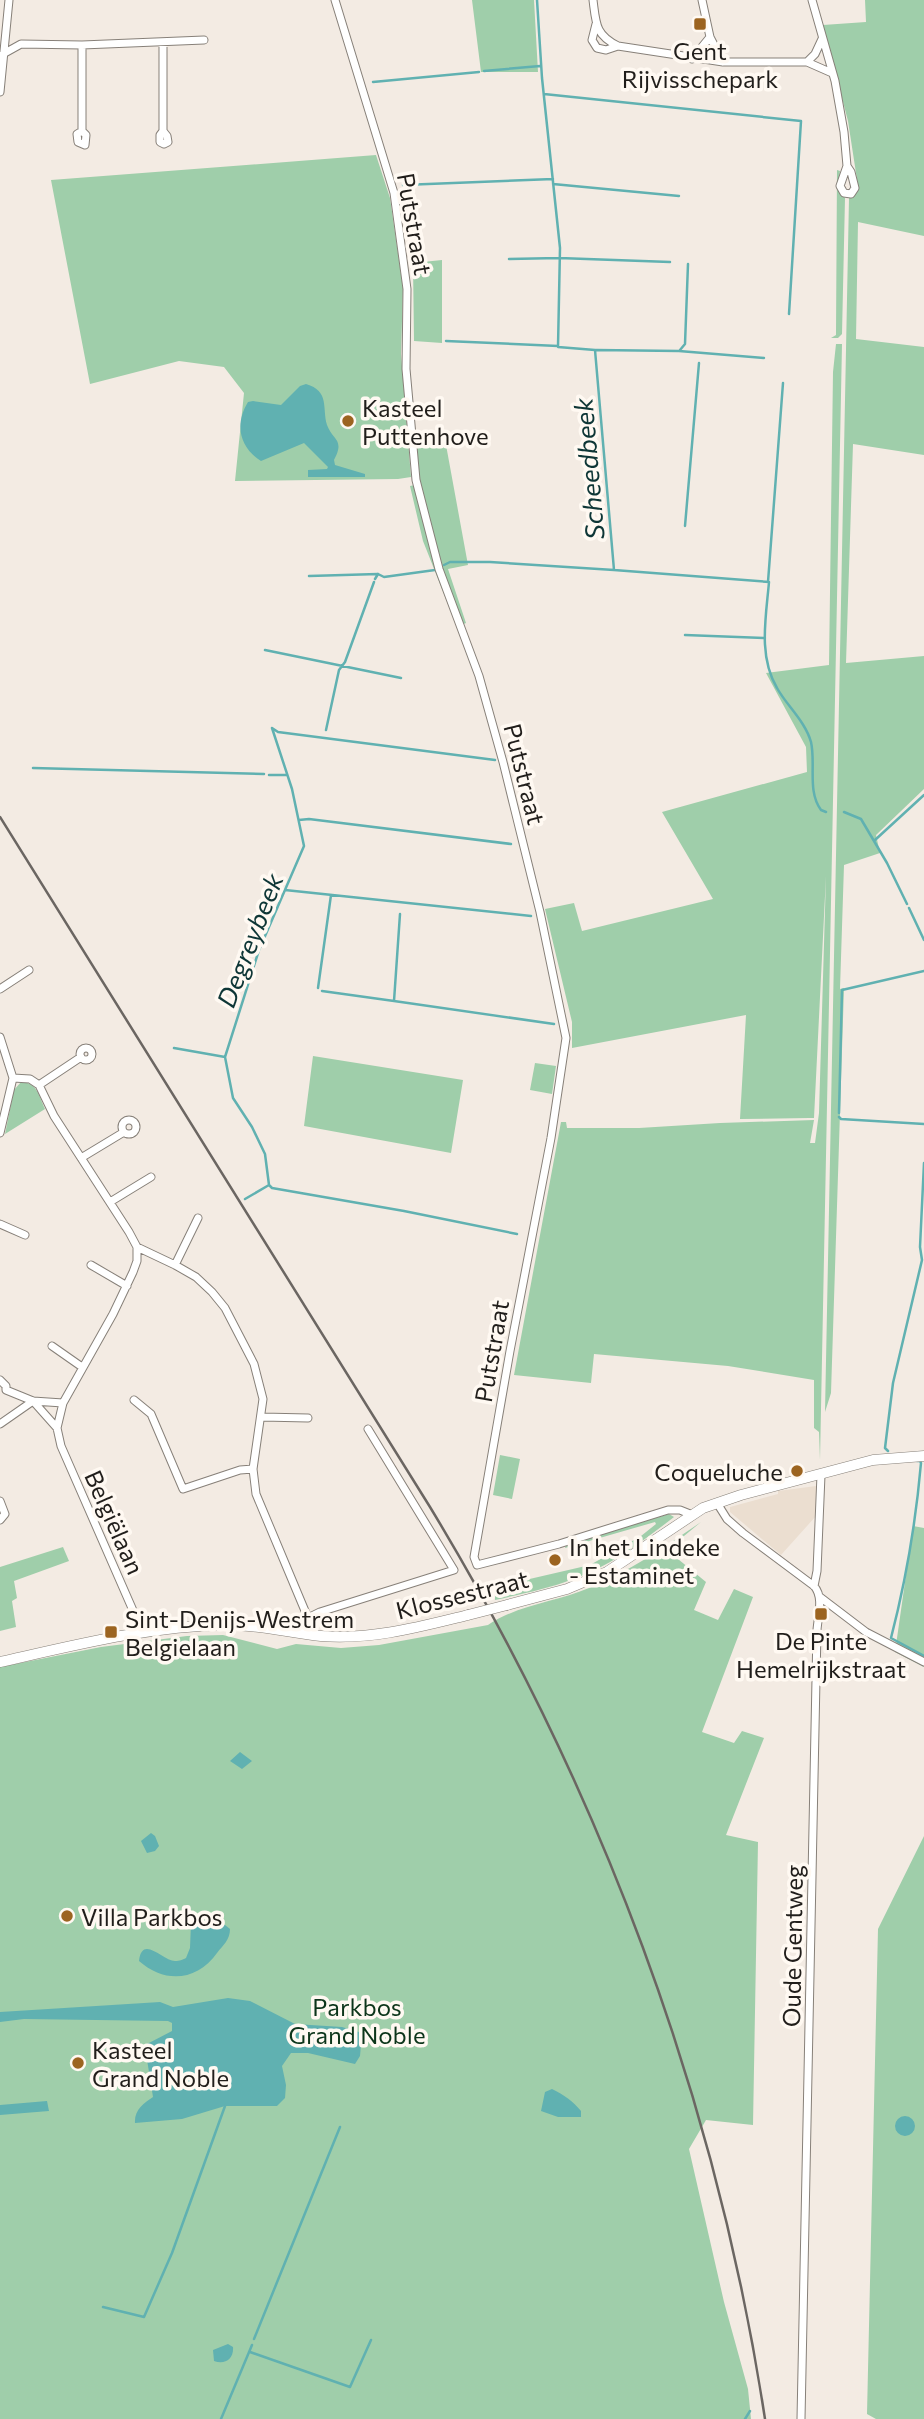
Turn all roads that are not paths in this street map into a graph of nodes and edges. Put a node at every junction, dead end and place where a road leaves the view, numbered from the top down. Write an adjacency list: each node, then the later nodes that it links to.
1 (9, 0): 7 (street)
2 (335, 0): 59 (street, Putstraat)
3 (593, 0): 6 (street)
4 (702, 0): 8 (street)
5 (812, 0): 9 (street)
6 (596, 23): 14 (street); 14 (street)
7 (6, 33): 12 (street); 15 (street)
8 (710, 37): 16 (street); 17 (street)
9 (822, 38): 18 (street); 19 (street)
10 (204, 40): 11 (street)
11 (163, 43): 13 (street); 22 (street)
12 (21, 44): 13 (street); 15 (street)
13 (82, 45): 21 (street)
14 (618, 46): 16 (street)
15 (3, 54): 20 (street)
16 (692, 59): 17 (street)
17 (723, 61): 18 (street)
18 (807, 62): 19 (street)
19 (832, 73): 23 (street)
20 (0, 92)
21 (82, 131)
22 (163, 131)
23 (847, 166)
24 (29, 970): 25 (street)
25 (0, 989)
26 (0, 1037): 28 (street)
27 (81, 1057): 29 (street)
28 (12, 1081): 29 (street); 31 (street)
29 (39, 1085): 32 (street)
30 (124, 1132): 32 (street)
31 (0, 1133)
32 (81, 1158): 34 (street)
33 (151, 1177): 34 (street)
34 (110, 1202): 38 (street)
35 (198, 1218): 40 (street)
36 (0, 1224): 37 (street)
37 (25, 1235)
38 (137, 1247): 40 (street); 41 (street)
39 (91, 1265): 41 (street)
40 (175, 1265): 49 (street)
41 (127, 1286): 43 (street)
42 (52, 1346): 43 (street)
43 (82, 1367): 48 (street)
44 (0, 1380): 45 (street, Belgiëlaan)
45 (3, 1391): 47 (street, Belgiëlaan)
46 (134, 1400): 55 (street)
47 (33, 1401): 48 (street, Belgiëlaan); 51 (street); 52 (street, Belgiëlaan)
48 (63, 1403): 52 (street)
49 (262, 1417): 50 (street); 55 (street)
50 (308, 1418)
51 (0, 1424)
52 (57, 1428): 64 (street, Belgiëlaan)
53 (368, 1429): 63 (street)
54 (924, 1456): 56 (street, Klossestraat)
55 (253, 1469): 63 (street)
56 (821, 1475): 58 (street, Klossestraat); 61 (street)
57 (0, 1501): 60 (street)
58 (717, 1503): 59 (street, Klossestraat); 61 (street)
59 (690, 1514): 65 (street, Klossestraat, bridge)
60 (0, 1520)
61 (814, 1586): 62 (street)
62 (820, 1597): 67 (street); 68 (street, Oude Gentweg)
63 (308, 1618): 65 (street)
64 (142, 1631): 65 (street, Klossestraat); 66 (street, Klossestraat)
65 (305, 1633)
66 (0, 1662)
67 (924, 1662)
68 (801, 2419)

